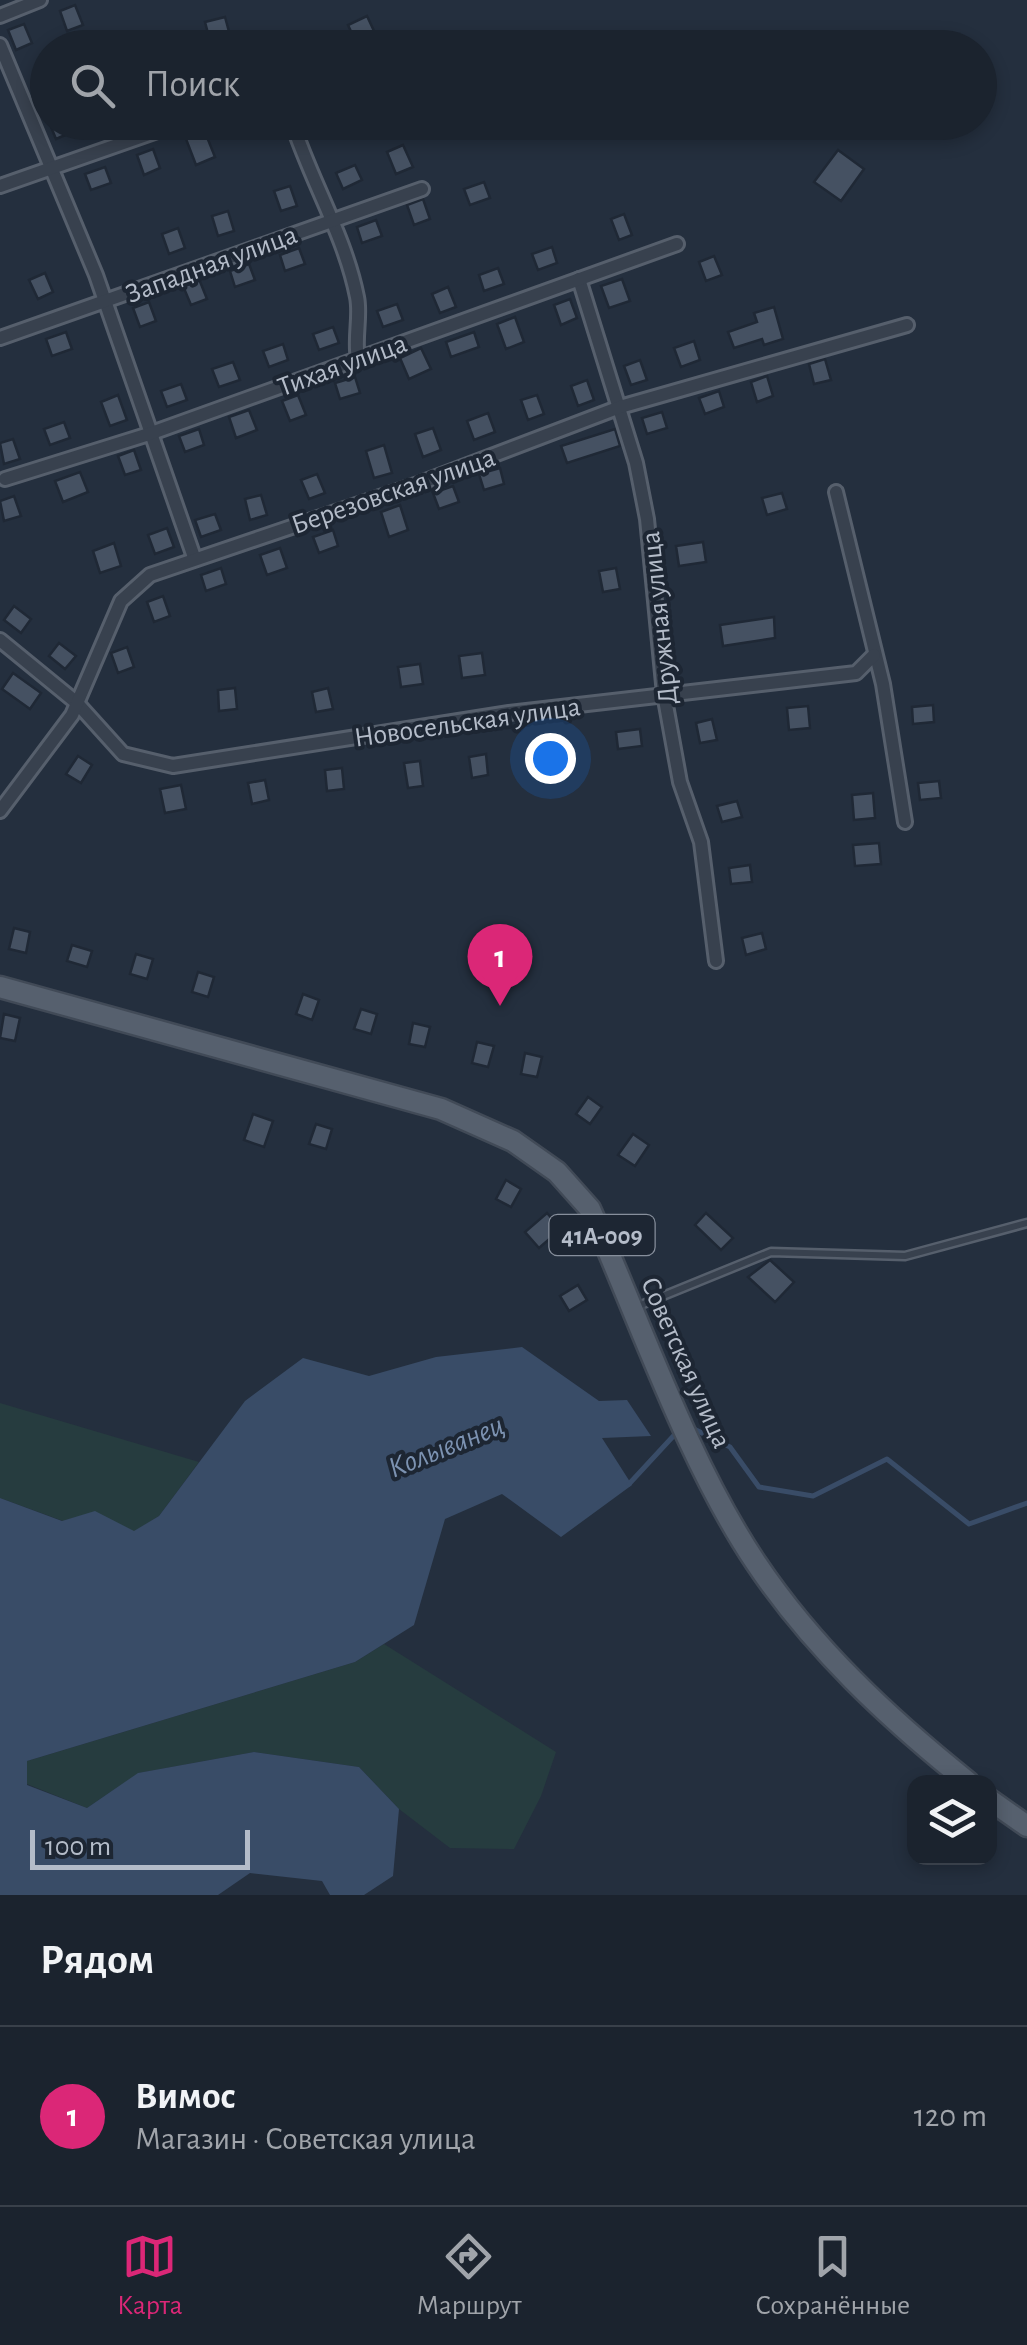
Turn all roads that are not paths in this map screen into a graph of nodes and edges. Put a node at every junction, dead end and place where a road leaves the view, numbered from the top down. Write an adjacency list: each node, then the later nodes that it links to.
1 (40, 0): 2 (street)
2 (0, 16)
3 (0, 45): 4 (street)
4 (30, 114)
5 (41, 140): 8 (street)
6 (131, 140): 8 (street)
7 (299, 140): 11 (street)
8 (53, 167): 9 (street); 14 (street)
9 (0, 186)
10 (422, 188): 11 (street, Западная улица)
11 (331, 221): 14 (street, Западная улица); 17 (street)
12 (677, 244): 13 (street, Тихая улица)
13 (579, 279): 17 (street, Тихая улица); 18 (street, Дружная улица)
14 (105, 301): 16 (street, Западная улица); 19 (street)
15 (908, 325): 18 (street, Березовская улица)
16 (0, 338)
17 (358, 359): 19 (street, Тихая улица)
18 (620, 406): 22 (street, Березовская улица); 25 (street, Дружная улица)
19 (149, 434): 20 (street, Тихая улица); 22 (street)
20 (5, 479)
21 (836, 492): 24 (street)
22 (194, 558): 26 (street, Березовская улица)
23 (0, 640): 26 (street, Новосельская улица)
24 (874, 654): 25 (street, Новосельская улица); 28 (street)
25 (664, 694): 26 (street, Новосельская улица); 29 (street, Дружная улица)
26 (77, 703): 27 (street, Березовская улица)
27 (0, 811)
28 (904, 822)
29 (716, 961)
30 (0, 987): 32 (main road, Советская улица / 41А-009)
31 (1027, 1222): 32 (lane)
32 (634, 1308): 33 (main road, Советская улица / 41А-009)
33 (960, 1775)
34 (997, 1805): 35 (main road)
35 (1027, 1826)

